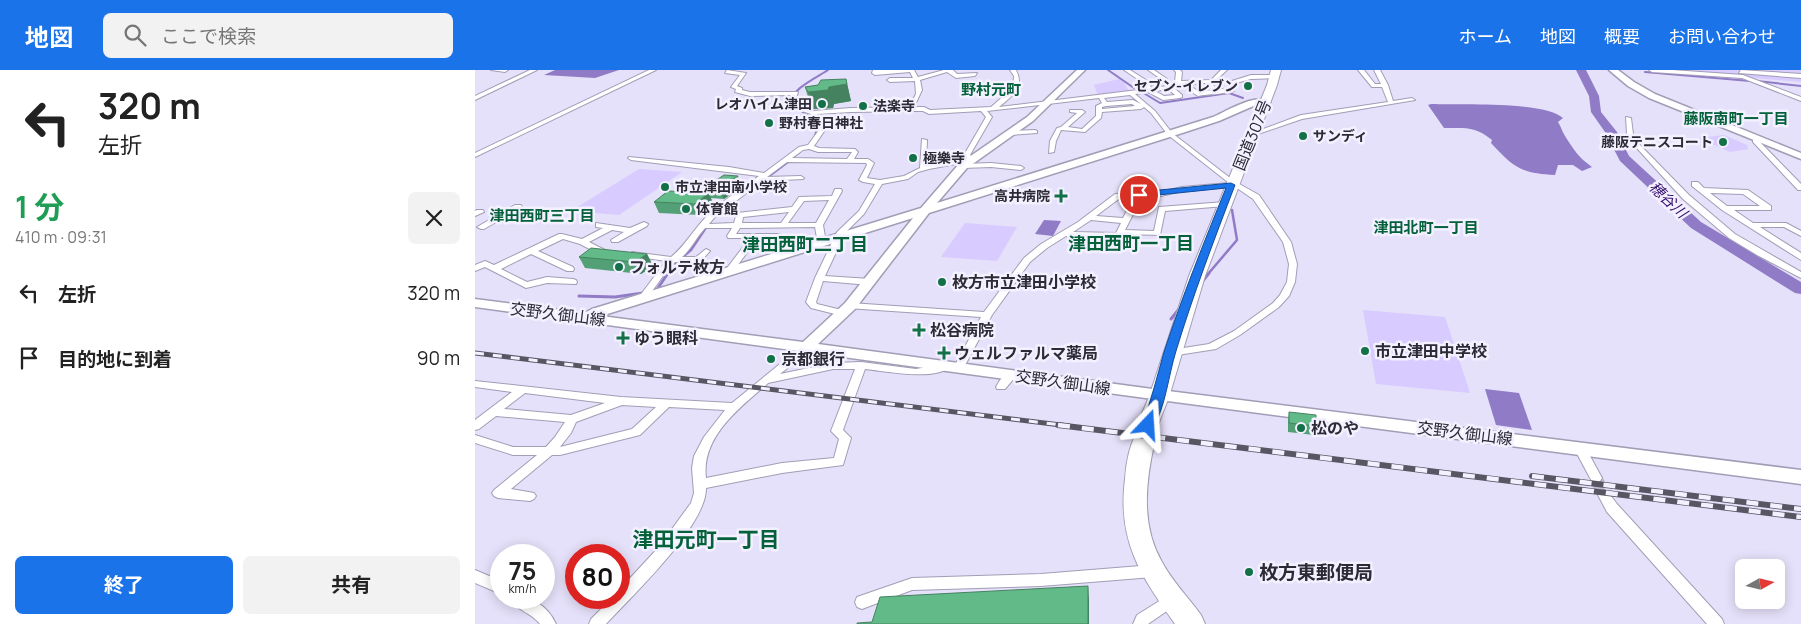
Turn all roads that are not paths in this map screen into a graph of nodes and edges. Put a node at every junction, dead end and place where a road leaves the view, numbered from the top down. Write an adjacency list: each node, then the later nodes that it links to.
1 (494, 70): 2 (street)
2 (505, 70)
3 (534, 70): 35 (street)
4 (653, 70): 59 (street)
5 (731, 70): 48 (street)
6 (876, 70): 20 (street)
7 (911, 70): 20 (street); 24 (street)
8 (1013, 70): 42 (street)
9 (1081, 70): 39 (street)
10 (1127, 70): 26 (street)
11 (1151, 70): 26 (street)
12 (1177, 70): 27 (street)
13 (1224, 70): 25 (street)
14 (1361, 70): 29 (street)
15 (1377, 70): 29 (street)
16 (1613, 70): 55 (street)
17 (1652, 70): 36 (street)
18 (1728, 70): 23 (street)
19 (949, 71): 21 (street); 24 (street)
20 (894, 72): 24 (street)
21 (974, 73)
22 (1275, 73): 32 (street); 38 (highway, 国道307号)
23 (1801, 76)
24 (918, 79): 43 (street)
25 (1206, 82): 28 (street); 32 (street)
26 (1147, 83): 31 (street)
27 (1178, 83): 28 (street); 30 (street)
28 (1190, 83): 32 (street)
29 (1385, 85): 40 (street)
30 (1169, 87): 31 (street); 31 (street)
31 (1149, 90): 33 (street)
32 (1216, 91)
33 (1131, 93): 34 (street); 53 (street)
34 (1100, 96): 39 (street); 41 (street)
35 (475, 98)
36 (1801, 99)
37 (1412, 100): 40 (street)
38 (1266, 102): 53 (street); 54 (highway, 国道307号)
39 (1047, 103): 42 (street); 52 (street)
40 (1391, 103): 54 (street)
41 (1105, 104): 47 (street); 47 (street)
42 (993, 109): 44 (street)
43 (910, 110): 44 (street); 48 (street)
44 (983, 110): 64 (street)
45 (1072, 111): 46 (street)
46 (1082, 112): 47 (street); 50 (street)
47 (1099, 112): 50 (street)
48 (813, 113): 57 (street)
49 (1628, 118): 111 (street)
50 (1063, 128): 58 (street)
51 (1035, 132): 52 (street)
52 (1010, 133): 64 (street)
53 (1170, 134): 74 (street); 79 (street)
54 (1253, 134): 74 (highway, 国道307号)
55 (1758, 139): 60 (street); 72 (street)
56 (924, 140): 65 (street)
57 (807, 148): 62 (street); 63 (street)
58 (1051, 152)
59 (475, 155)
60 (1801, 156)
61 (631, 158): 68 (street)
62 (789, 160): 67 (street); 68 (street)
63 (850, 160): 67 (street); 70 (street)
64 (968, 162): 65 (street); 66 (street); 79 (street)
65 (923, 168): 70 (street)
66 (1021, 168)
67 (795, 169): 68 (street); 69 (street)
68 (764, 178): 87 (street)
69 (801, 178)
70 (880, 182): 97 (street)
71 (1695, 184): 73 (street)
72 (1801, 188)
73 (1703, 190): 77 (street); 77 (street)
74 (1226, 192): 75 (street); 92 (street); 121 (highway, 国道307号); 121 (street)
75 (1139, 195): 80 (street); 81 (street)
76 (518, 207): 90 (street)
77 (1725, 208): 86 (street)
78 (795, 209): 84 (street); 85 (street); 88 (street)
79 (923, 212): 97 (street); 114 (street)
80 (1090, 218): 81 (street); 118 (street)
81 (1126, 220): 92 (street)
82 (644, 224): 91 (street)
83 (599, 225): 89 (street)
84 (783, 225): 85 (street); 88 (street)
85 (819, 225): 100 (street)
86 (1751, 225): 94 (street); 105 (street)
87 (704, 226): 88 (street); 106 (street)
88 (737, 226): 95 (street)
89 (611, 227): 91 (street); 99 (street)
90 (477, 228)
91 (632, 231): 98 (street)
92 (1120, 232): 93 (street)
93 (1068, 234)
94 (1801, 234)
95 (756, 236): 96 (street); 110 (street)
96 (779, 236)
97 (839, 238): 100 (street); 112 (street)
98 (615, 240)
99 (583, 242): 101 (street); 103 (street)
100 (822, 243): 110 (street)
101 (615, 251)
102 (706, 251): 106 (street)
103 (531, 252): 108 (street); 109 (street)
104 (625, 253): 106 (street)
105 (1801, 258): 111 (street)
106 (678, 260): 115 (street)
107 (475, 268): 108 (street)
108 (494, 269): 113 (street)
109 (570, 269)
110 (728, 272): 115 (street)
111 (1798, 273)
112 (819, 278): 114 (street); 117 (street)
113 (573, 282)
114 (870, 282): 117 (street)
115 (642, 299): 119 (street)
116 (475, 303): 119 (street, 交野久御山線)
117 (847, 310): 118 (street); 120 (street)
118 (987, 315): 123 (street)
119 (588, 318): 120 (street, 交野久御山線)
120 (806, 348): 123 (street, 交野久御山線); 125 (street)
121 (1170, 354): 129 (highway, 国道307号)
122 (861, 365): 123 (street); 125 (street); 142 (street)
123 (954, 366): 124 (street, 交野久御山線)
124 (1012, 374): 127 (street); 129 (street, 交野久御山線)
125 (767, 380): 132 (street)
126 (475, 384): 128 (street)
127 (1001, 387)
128 (522, 390): 130 (street); 133 (street)
129 (1160, 395): 136 (highway, 国道307号); 138 (street, 交野久御山線)
130 (621, 401): 131 (street); 134 (street)
131 (665, 405): 132 (street); 139 (street)
132 (734, 407): 142 (street)
133 (495, 412): 134 (street); 135 (street)
134 (572, 419): 139 (street)
135 (475, 426)
136 (1146, 432): 145 (highway, 国道307号)
137 (475, 439): 139 (street)
138 (1580, 448): 140 (street, 交野久御山線); 141 (street)
139 (549, 450): 144 (street)
140 (1801, 477)
141 (1595, 478)
142 (700, 484): 152 (street)
143 (1604, 495): 155 (street)
144 (530, 496)
145 (1153, 571): 148 (highway, 国道307号); 149 (street)
146 (475, 576): 147 (street)
147 (490, 583)
148 (1173, 599): 153 (street); 154 (highway, 国道307号)
149 (863, 602)
150 (535, 609): 151 (street)
151 (549, 624)
152 (596, 624)
153 (1140, 624)
154 (1191, 624)
155 (1717, 624)

